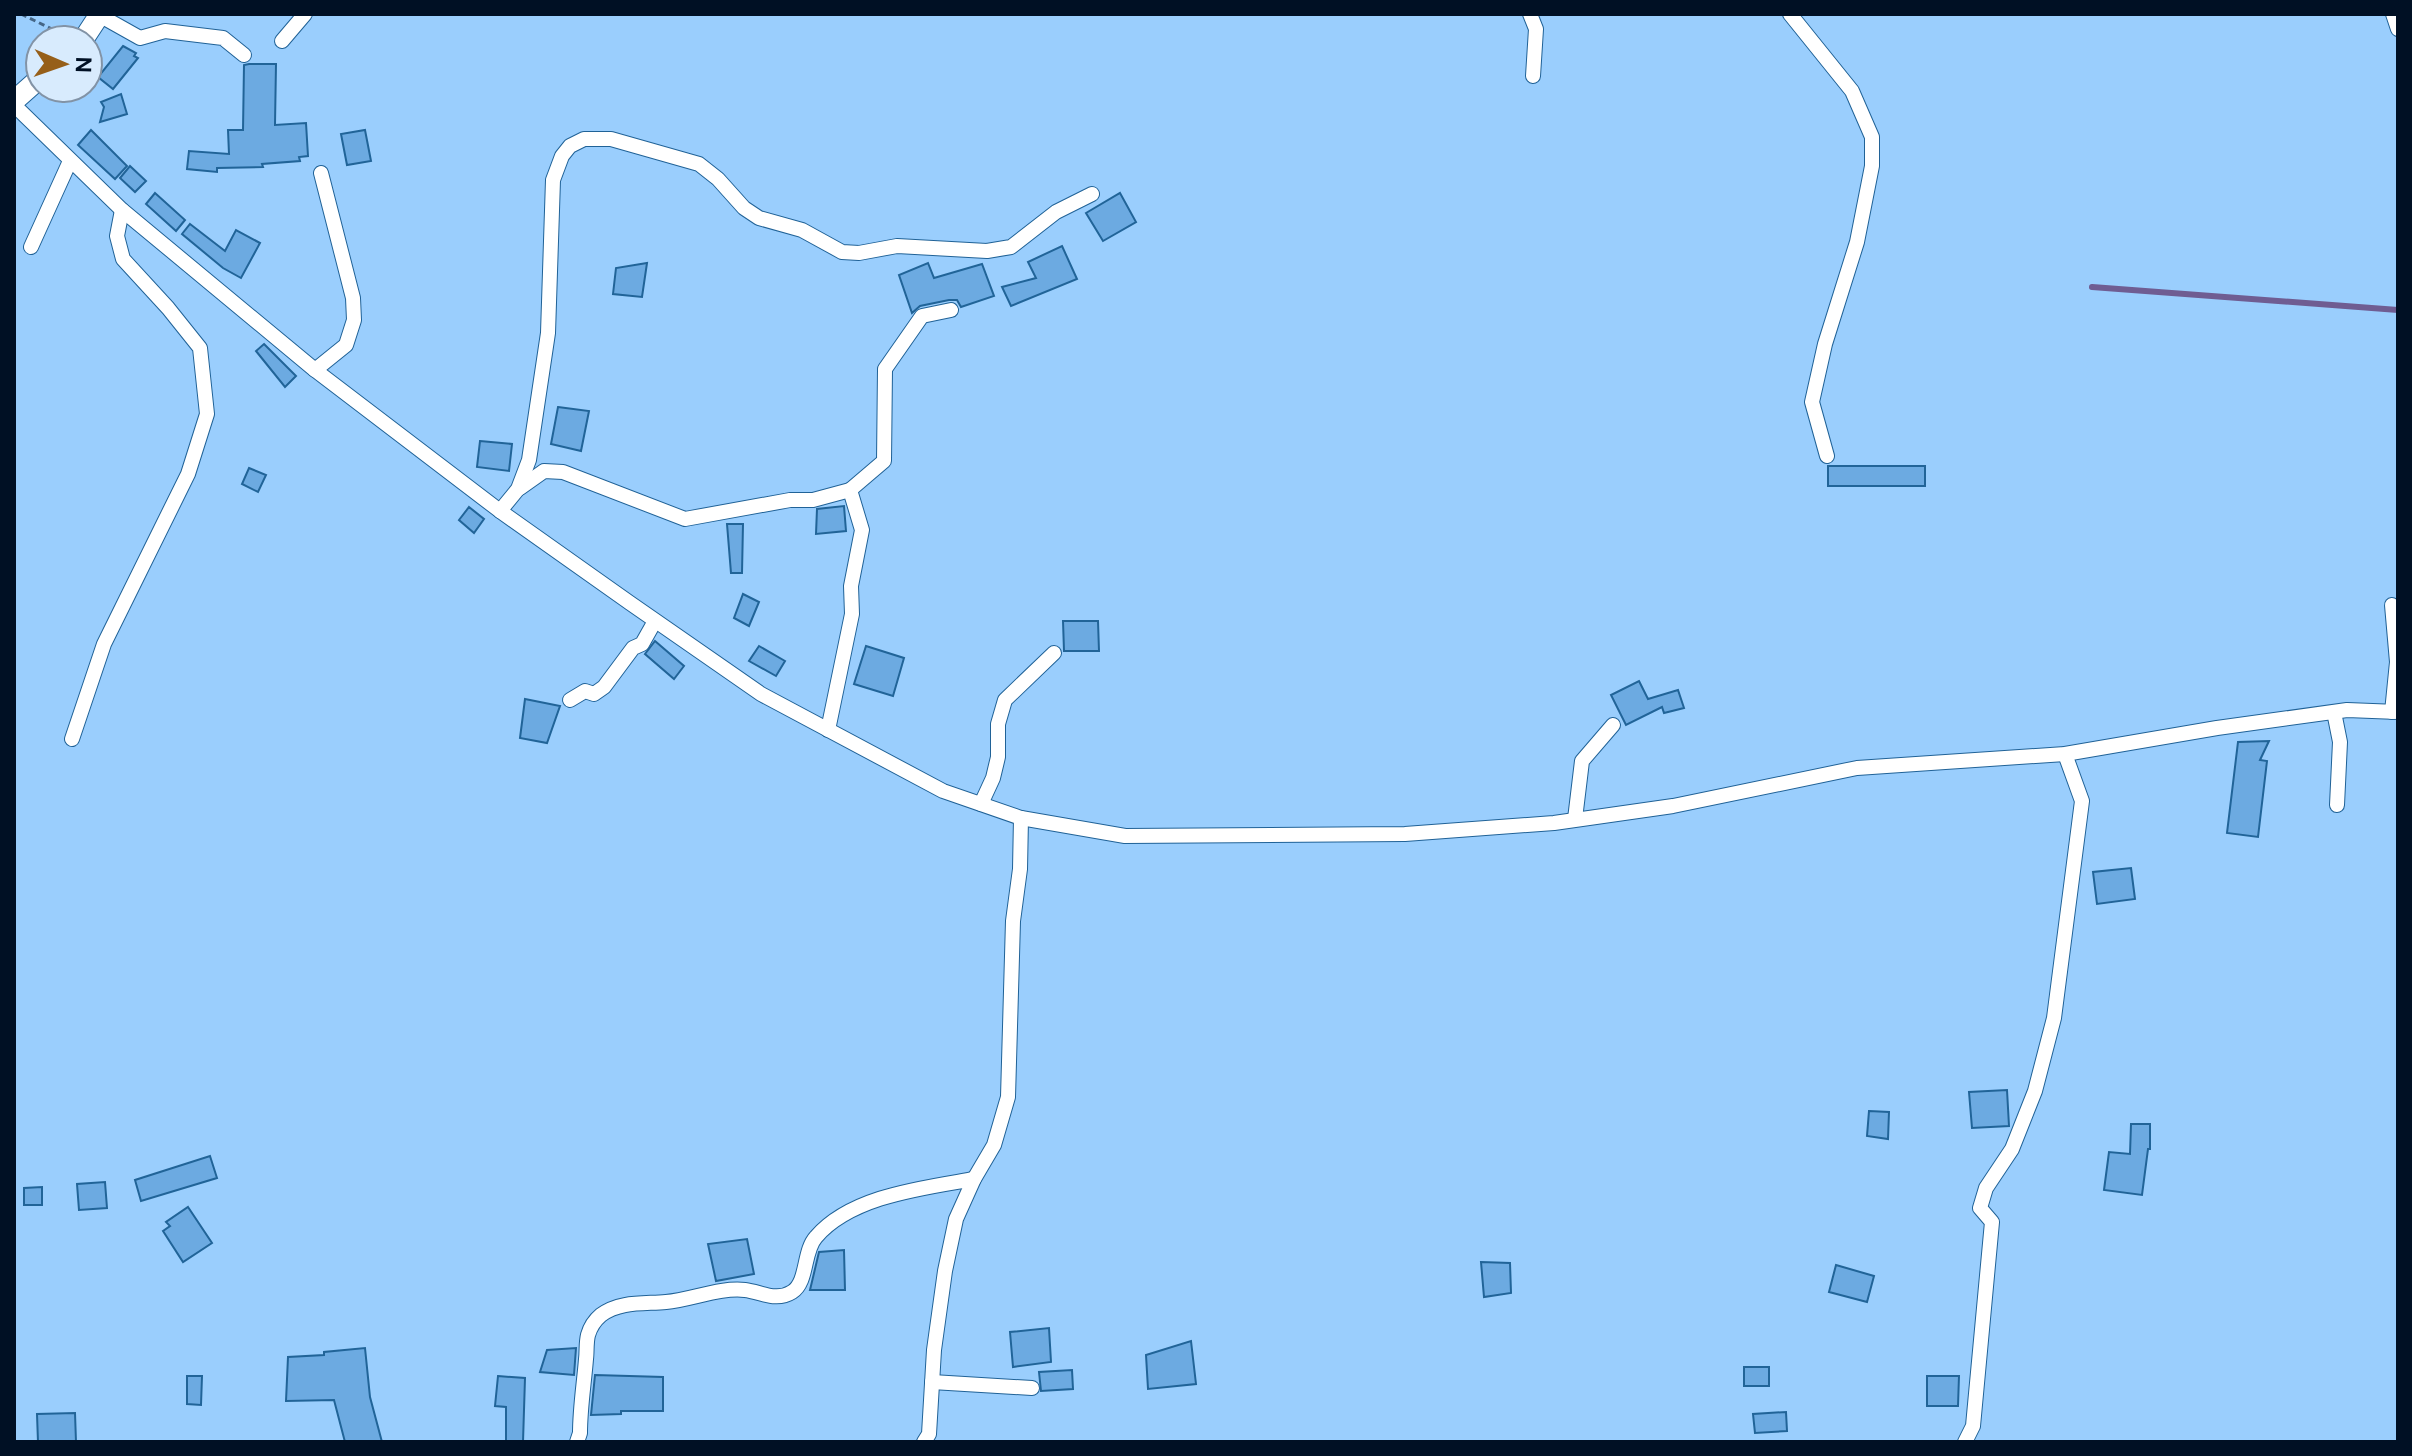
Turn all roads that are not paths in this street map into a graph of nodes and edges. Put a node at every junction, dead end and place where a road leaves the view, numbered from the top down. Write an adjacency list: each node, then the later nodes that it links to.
1 (305, 14): 7 (street)
2 (1530, 14): 9 (street)
3 (1790, 14): 18 (street)
4 (2393, 14): 6 (street)
5 (99, 15): 8 (street)
6 (2398, 29)
7 (282, 41)
8 (244, 55)
9 (1533, 76)
10 (14, 103): 11 (street)
11 (70, 161): 14 (street); 15 (street)
12 (321, 173): 17 (street)
13 (1092, 194): 19 (street)
14 (122, 210): 17 (street); 30 (street)
15 (31, 247)
16 (951, 310): 20 (street)
17 (315, 370): 21 (street)
18 (1827, 456)
19 (518, 489): 20 (street); 21 (street)
20 (850, 490): 29 (street)
21 (500, 511): 23 (street)
22 (2392, 605): 27 (street)
23 (655, 621): 25 (street); 29 (street)
24 (1054, 653): 32 (street)
25 (570, 700)
26 (2334, 712): 27 (street); 31 (street); 33 (street)
27 (2395, 712)
28 (1613, 725): 35 (street)
29 (828, 730): 32 (street)
30 (72, 739)
31 (2065, 754): 35 (street); 41 (street)
32 (981, 804): 34 (street)
33 (2337, 805)
34 (1021, 818): 35 (street); 36 (street)
35 (1575, 819)
36 (974, 1179): 37 (street); 39 (street)
37 (932, 1382): 38 (street); 40 (street)
38 (1032, 1388)
39 (577, 1442)
40 (924, 1442)
41 (1965, 1442)

